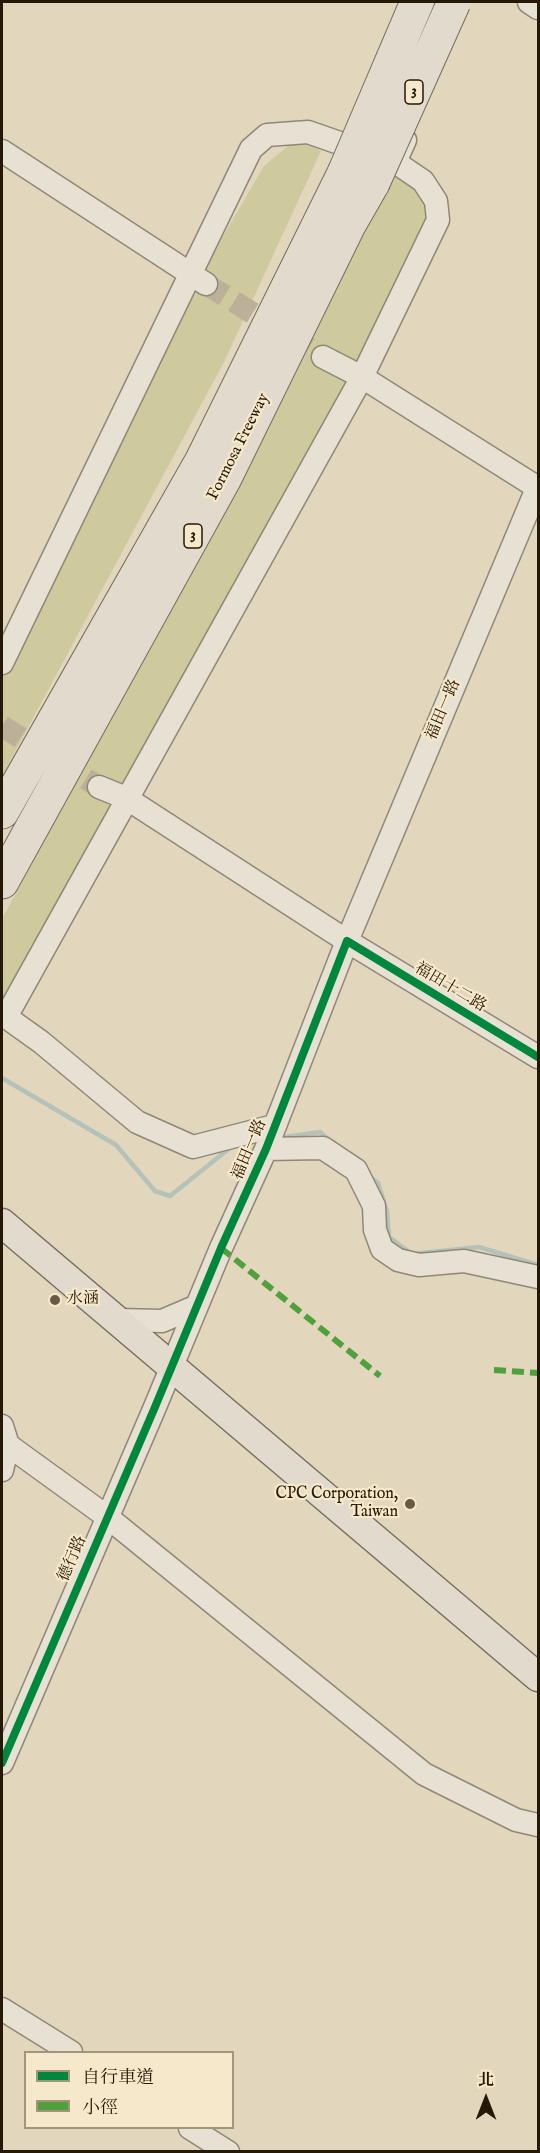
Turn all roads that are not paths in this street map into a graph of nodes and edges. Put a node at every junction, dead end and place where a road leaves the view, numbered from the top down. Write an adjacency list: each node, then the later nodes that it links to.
1 (417, 2): 7 (highway, Formosa Freeway / 3, bridge)
2 (454, 2): 7 (highway, Formosa Freeway / 3, bridge)
3 (471, 2): 7 (street)
4 (529, 2): 5 (street)
5 (538, 8)
6 (2, 151): 8 (street)
7 (371, 173): 8 (street); 10 (street); 15 (highway, Formosa Freeway / 3); 16 (highway, Formosa Freeway / 3)
8 (199, 279): 12 (street)
9 (323, 357): 10 (street)
10 (362, 377): 11 (street); 14 (street)
11 (538, 487): 17 (street, 福田一路)
12 (2, 663)
13 (99, 787): 14 (street, 福田十二路)
14 (126, 798): 17 (street, 福田十二路); 18 (street)
15 (2, 812)
16 (2, 882)
17 (347, 941): 19 (street, 福田十二路); 20 (street, 福田一路)
18 (4, 1017): 20 (street)
19 (538, 1057)
20 (274, 1126): 21 (street, 福田一路)
21 (266, 1149): 23 (street); 24 (street, 福田一路)
22 (2, 1223): 25 (main road)
23 (538, 1277)
24 (197, 1306): 25 (street); 26 (street, 福田一路)
25 (117, 1320): 26 (main road)
26 (172, 1367): 29 (street, 德行路); 30 (main road)
27 (5, 1435): 28 (street); 29 (street)
28 (2, 1470)
29 (106, 1516): 31 (street, 德行路); 32 (street)
30 (536, 1667)
31 (2, 1762)
32 (538, 1825)
33 (2, 2009): 34 (street)
34 (69, 2051)
35 (193, 2129): 36 (street)
36 (228, 2151)

